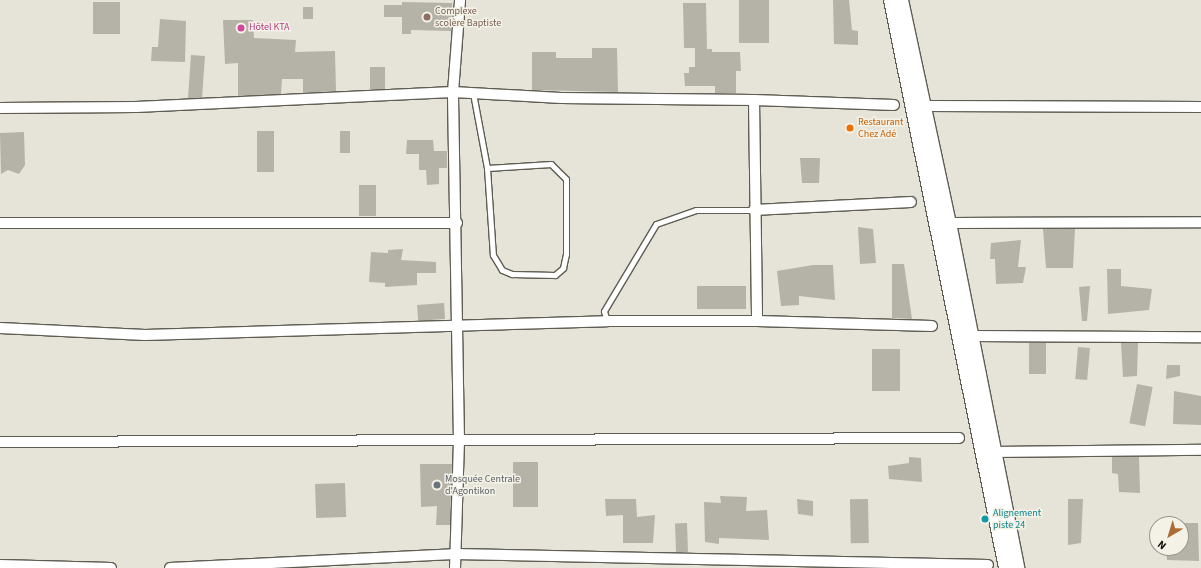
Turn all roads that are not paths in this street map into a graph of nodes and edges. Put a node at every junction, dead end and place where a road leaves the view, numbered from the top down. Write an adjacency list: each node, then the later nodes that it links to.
1 (460, 0): 4 (street)
2 (893, 0): 36 (highway)
3 (903, 0): 8 (street)
4 (453, 92): 5 (street); 10 (street); 16 (street)
5 (473, 94): 6 (street); 11 (lane)
6 (754, 100): 7 (street); 13 (street)
7 (894, 105)
8 (925, 106): 9 (street); 17 (street)
9 (1201, 107)
10 (0, 108)
11 (487, 168): 11 (lane)
12 (911, 202): 13 (street)
13 (754, 210): 18 (lane); 19 (street)
14 (1201, 222): 17 (street)
15 (0, 223): 16 (street)
16 (457, 223): 20 (street)
17 (951, 223): 23 (street)
18 (607, 321): 19 (street); 20 (street)
19 (757, 321): 21 (street)
20 (456, 324): 22 (street); 26 (street)
21 (932, 326)
22 (0, 328)
23 (972, 336): 24 (street); 29 (street)
24 (1201, 338)
25 (959, 438): 26 (street)
26 (459, 440): 27 (street); 30 (street)
27 (0, 442)
28 (1201, 450): 29 (street)
29 (997, 452): 37 (street)
30 (454, 554): 32 (street); 34 (street); 35 (street)
31 (0, 565): 33 (street)
32 (988, 565)
33 (111, 568)
34 (170, 568)
35 (455, 568)
36 (1008, 568)
37 (1019, 568)

